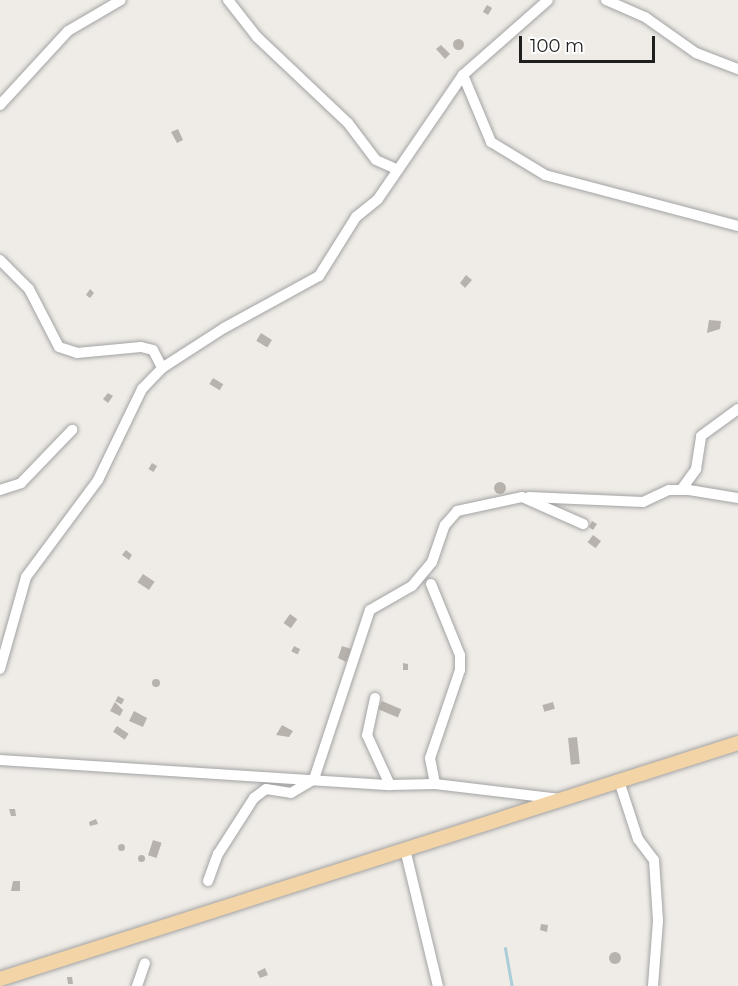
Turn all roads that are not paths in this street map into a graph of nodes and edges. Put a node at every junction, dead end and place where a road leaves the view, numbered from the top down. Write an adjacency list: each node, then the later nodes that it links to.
1 (121, 0): 7 (street)
2 (228, 0): 8 (street)
3 (548, 0): 6 (street)
4 (606, 0): 5 (street)
5 (738, 69)
6 (463, 75): 8 (street); 9 (street)
7 (0, 105)
8 (396, 169): 11 (street)
9 (738, 226)
10 (0, 260): 11 (street)
11 (162, 368): 20 (street)
12 (738, 409): 15 (street)
13 (72, 430): 14 (street)
14 (0, 490)
15 (681, 490): 16 (street); 17 (street)
16 (522, 497): 18 (street); 24 (street)
17 (738, 498)
18 (583, 524)
19 (431, 584): 26 (street)
20 (0, 669)
21 (375, 698): 27 (street)
22 (738, 744): 25 (main road)
23 (0, 760): 24 (street)
24 (314, 779): 27 (street); 30 (street)
25 (619, 781): 28 (main road); 35 (street)
26 (435, 783): 27 (street); 28 (street)
27 (390, 785)
28 (560, 800): 29 (main road)
29 (405, 849): 32 (main road); 34 (street)
30 (208, 881)
31 (146, 963): 33 (street)
32 (0, 979)
33 (137, 986)
34 (438, 986)
35 (653, 986)

